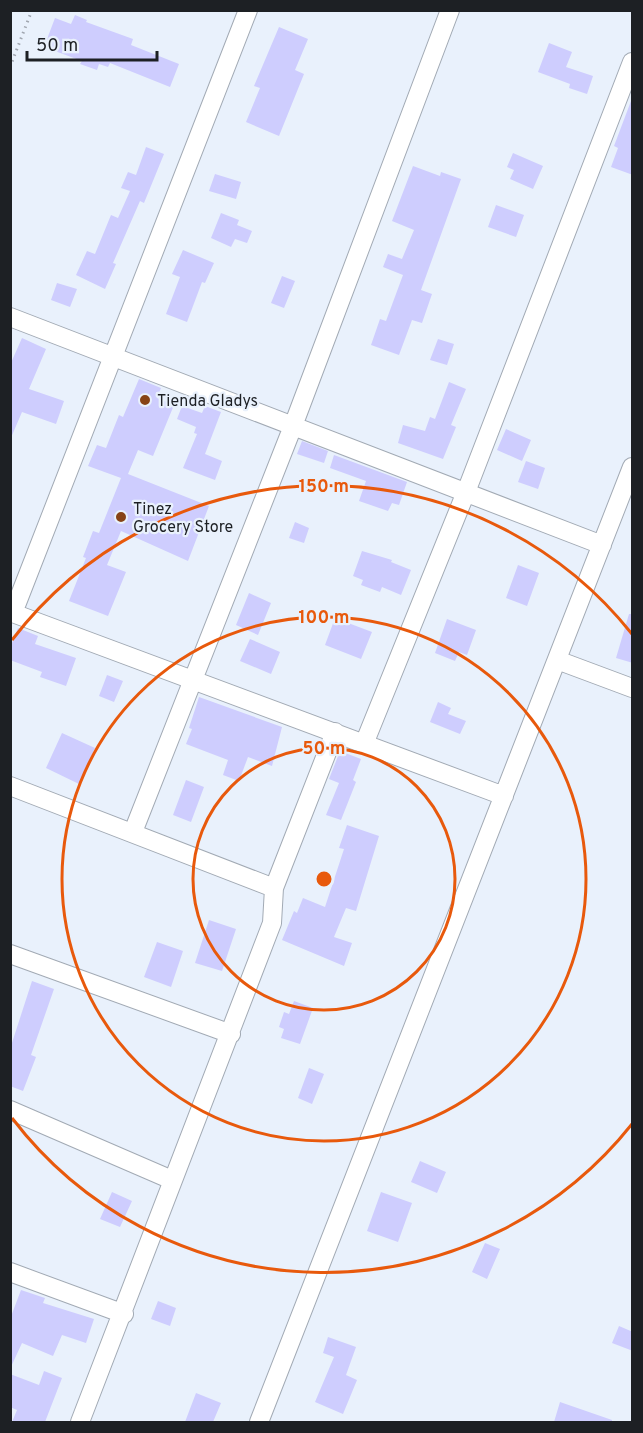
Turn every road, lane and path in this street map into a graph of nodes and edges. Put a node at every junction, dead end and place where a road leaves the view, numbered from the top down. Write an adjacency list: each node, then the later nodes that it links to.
1 (32, 10): 5 (path)
2 (248, 10): 7 (street)
3 (450, 10): 8 (street)
4 (633, 62): 10 (street)
5 (10, 67)
6 (10, 317): 7 (street)
7 (112, 357): 8 (street); 13 (street)
8 (293, 426): 10 (street); 15 (street)
9 (633, 467): 11 (street)
10 (466, 492): 12 (street); 18 (street)
11 (625, 508): 12 (street)
12 (602, 545): 14 (street)
13 (12, 613): 15 (street)
14 (557, 660): 16 (street); 20 (street)
15 (191, 681): 17 (street); 21 (street)
16 (633, 688)
17 (335, 732): 18 (street); 22 (street)
18 (364, 744): 20 (street)
19 (10, 786): 21 (street)
20 (504, 795): 30 (street)
21 (133, 831): 22 (street)
22 (274, 888): 24 (street)
23 (10, 954): 24 (street)
24 (231, 1034): 26 (street)
25 (10, 1110): 26 (street)
26 (172, 1180): 28 (street)
27 (10, 1272): 28 (street)
28 (124, 1314): 29 (street)
29 (80, 1422)
30 (259, 1422)

